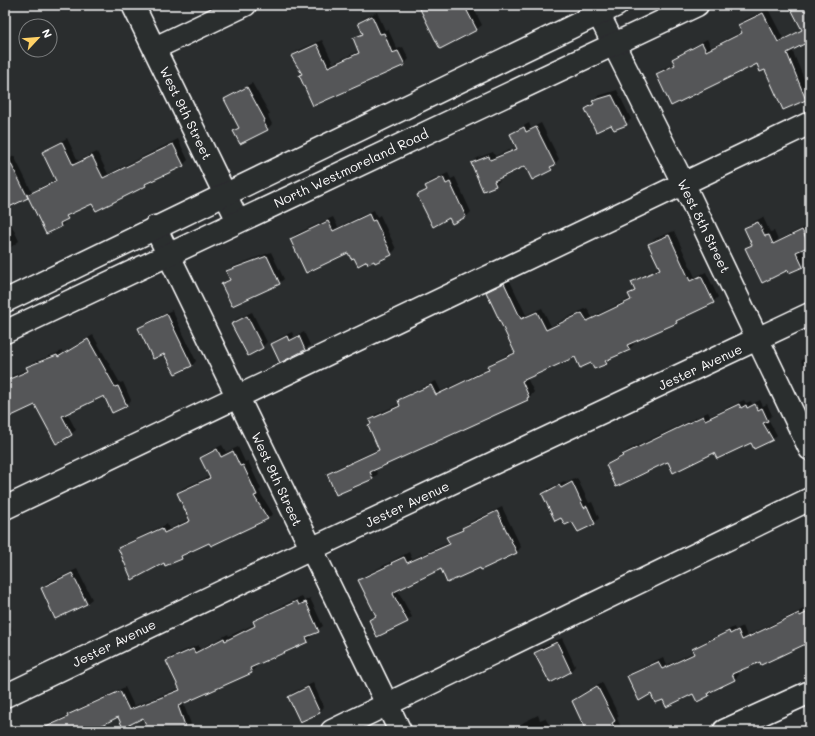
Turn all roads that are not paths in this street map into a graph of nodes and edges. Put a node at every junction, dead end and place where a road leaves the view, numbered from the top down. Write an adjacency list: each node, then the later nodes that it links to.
1 (133, 5): 6 (street, West 9th Street)
2 (245, 5): 6 (street)
3 (697, 5): 5 (street, North Westmoreland Road)
4 (603, 8): 5 (street, West 8th Street); 9 (street)
5 (613, 46): 8 (street, West 8th Street); 10 (street, North Westmoreland Road)
6 (155, 48): 9 (street, West 9th Street)
7 (810, 123): 8 (street)
8 (684, 185): 16 (street, West 8th Street); 17 (street)
9 (225, 194): 10 (street, West 9th Street); 11 (street)
10 (238, 221): 12 (street, North Westmoreland Road)
11 (155, 227): 12 (street, West 9th Street); 13 (street)
12 (168, 253): 15 (street, North Westmoreland Road); 17 (street, West 9th Street)
13 (5, 301)
14 (810, 314): 16 (street, Jester Avenue)
15 (5, 332)
16 (758, 340): 18 (street, West 8th Street); 21 (street, Jester Avenue)
17 (238, 396): 20 (street); 21 (street, West 9th Street)
18 (810, 449)
19 (810, 499): 24 (street)
20 (5, 508)
21 (311, 549): 23 (street, Jester Avenue); 24 (street, West 9th Street)
22 (810, 692): 27 (street)
23 (5, 696)
24 (387, 704): 25 (street); 26 (street, West 9th Street)
25 (332, 731)
26 (400, 731)
27 (724, 731)

